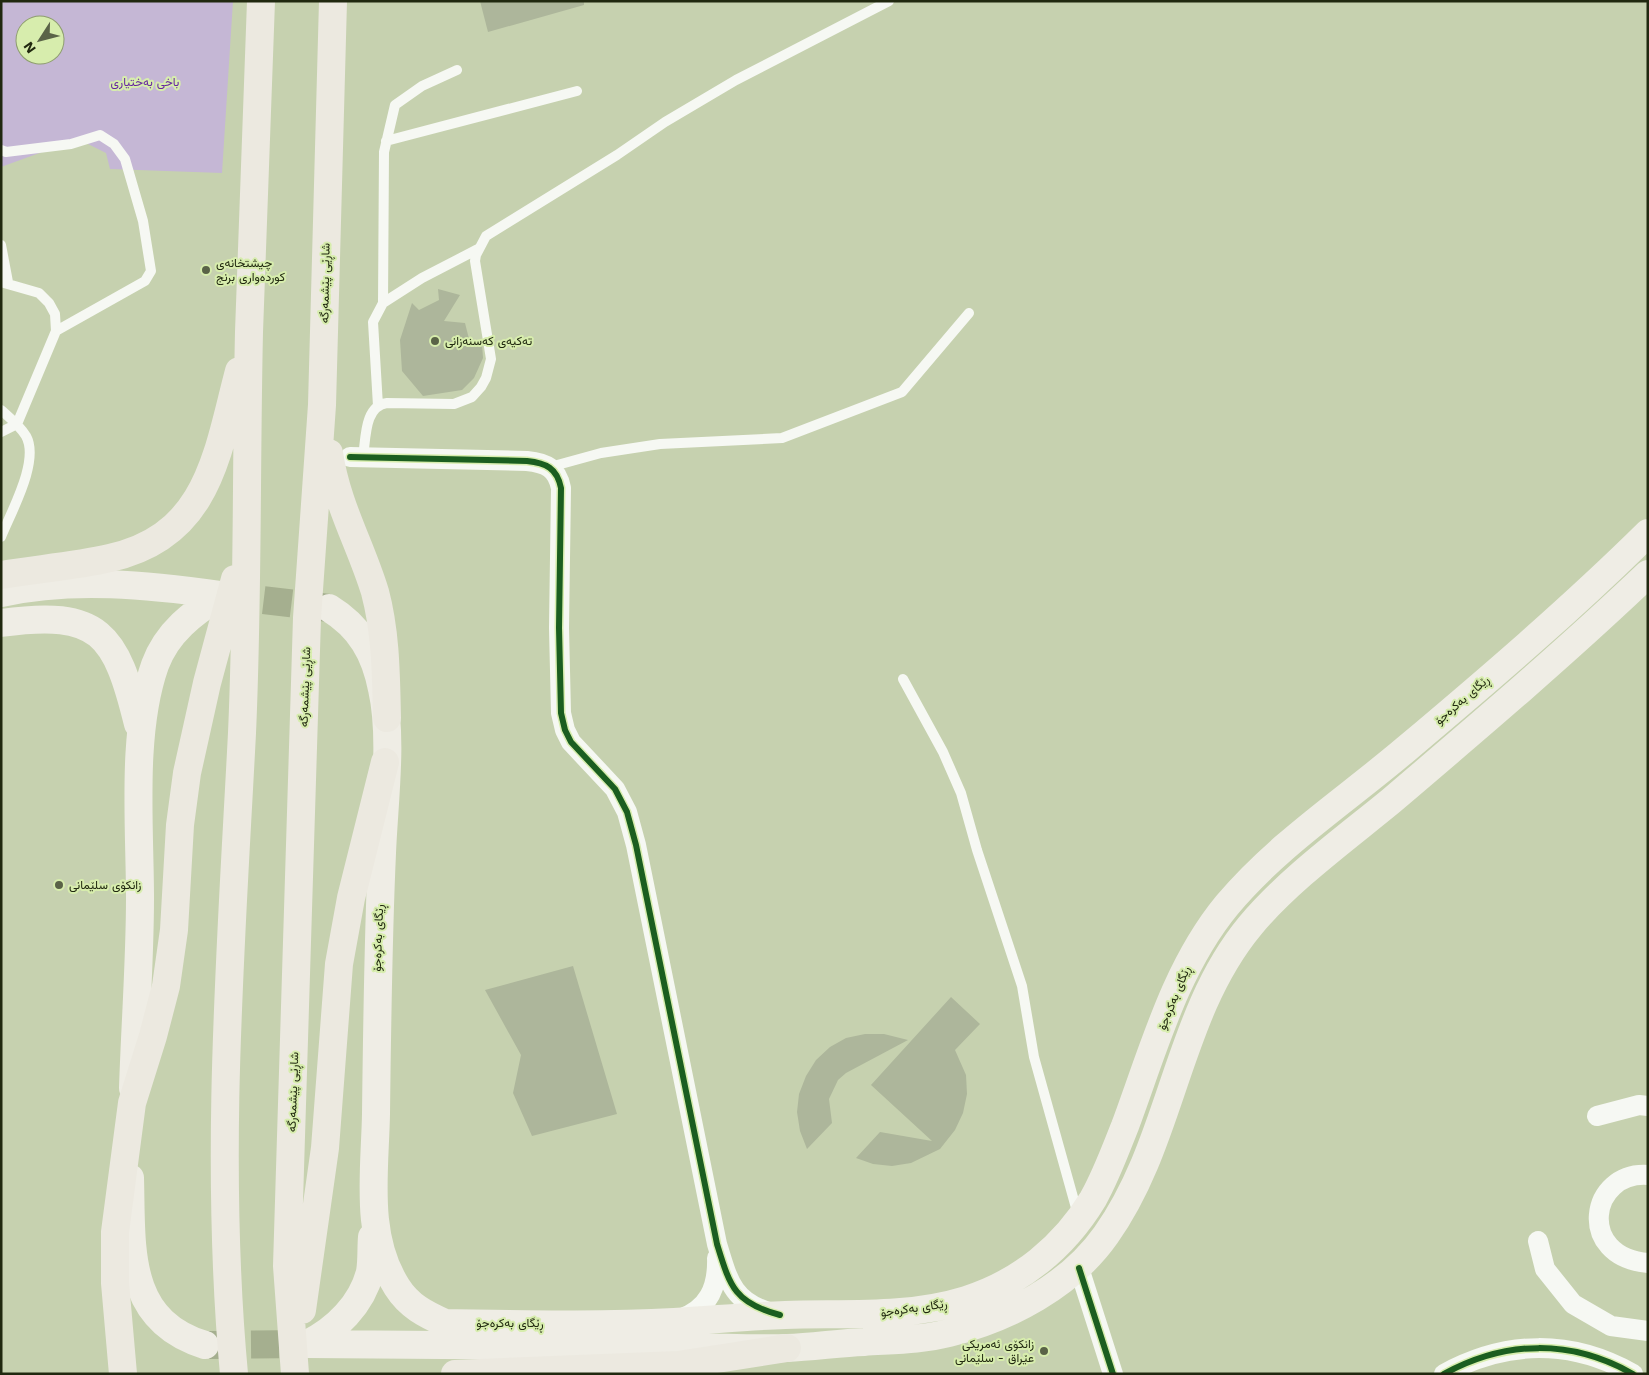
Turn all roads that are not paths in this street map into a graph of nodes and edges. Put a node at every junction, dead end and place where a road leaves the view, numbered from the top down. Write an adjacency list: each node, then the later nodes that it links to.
1 (261, 1): 13 (highway)
2 (334, 1): 15 (highway, شاڕێی پێشمەرگە)
3 (889, 1): 9 (lane)
4 (457, 70): 6 (lane)
5 (577, 91): 6 (lane)
6 (386, 141): 11 (lane)
7 (1, 150): 14 (lane)
8 (1, 245): 10 (lane)
9 (478, 249): 11 (lane); 16 (lane)
10 (5, 282): 14 (lane)
11 (383, 303): 16 (lane)
12 (968, 313): 21 (lane)
13 (249, 331): 22 (highway); 26 (highway)
14 (56, 332): 18 (lane)
15 (322, 405): 31 (highway); 51 (highway, شاڕێی پێشمەرگە)
16 (378, 406): 20 (lane)
17 (1, 410): 18 (lane)
18 (17, 424): 19 (lane); 24 (lane)
19 (1, 432)
20 (356, 457): 21 (street)
21 (550, 467): 41 (street)
22 (247, 530): 34 (highway); 50 (highway)
23 (1648, 533): 39 (main road, ڕێگای بەکرەجۆ)
24 (1, 536)
25 (1648, 574): 43 (main road, ڕێگای بەکرەجۆ)
26 (1, 575)
27 (1, 593): 32 (main road)
28 (329, 608): 31 (main road, ڕێگای بەکرەجۆ)
29 (1, 623): 32 (main road)
30 (903, 679): 39 (lane)
31 (387, 718): 33 (main road, ڕێگای بەکرەجۆ)
32 (142, 738): 34 (main road)
33 (386, 762): 38 (main road, ڕێگای بەکرەجۆ); 52 (highway)
34 (132, 1104): 47 (main road); 49 (highway)
35 (1648, 1106): 36 (street)
36 (1596, 1116)
37 (1648, 1175): 42 (street)
38 (373, 1214): 45 (main road, ڕێگای بەکرەجۆ); 48 (main road, ڕێگای بەکرەجۆ)
39 (1072, 1228): 43 (main road); 44 (main road, ڕێگای بەکرەجۆ)
40 (1538, 1240): 46 (street)
41 (717, 1244): 44 (street); 45 (street)
42 (1648, 1263)
43 (1079, 1268): 48 (main road, ڕێگای بەکرەجۆ); 54 (street)
44 (780, 1315): 45 (main road, ڕێگای بەکرەجۆ)
45 (671, 1322)
46 (1648, 1331)
47 (205, 1345)
48 (787, 1348): 53 (highway)
49 (123, 1374)
50 (234, 1374)
51 (295, 1374)
52 (299, 1374)
53 (455, 1374)
54 (1113, 1374)
55 (1444, 1374): 56 (street)
56 (1633, 1374)

